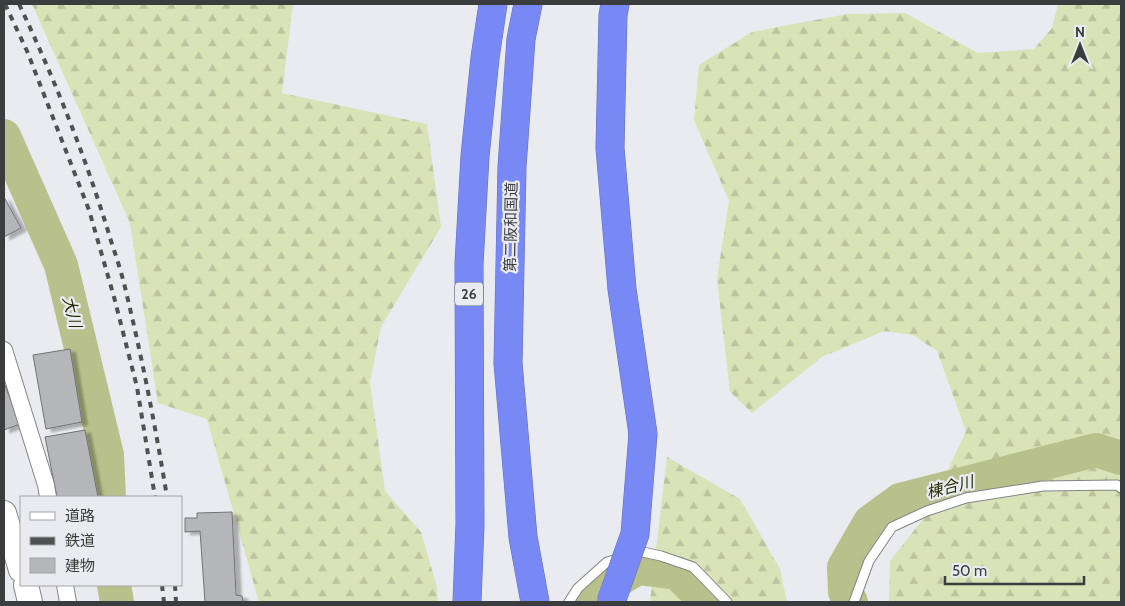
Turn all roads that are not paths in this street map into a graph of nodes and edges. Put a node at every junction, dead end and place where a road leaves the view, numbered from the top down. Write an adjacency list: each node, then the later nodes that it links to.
1 (493, 4): 11 (highway, 26)
2 (528, 4): 14 (highway, 第二阪和国道)
3 (615, 4): 16 (highway, bridge)
4 (4, 350): 6 (street)
5 (1121, 488): 18 (lane)
6 (48, 496)
7 (4, 513): 8 (main road)
8 (20, 567)
9 (26, 586): 12 (main road)
10 (65, 586): 13 (street)
11 (468, 593)
12 (30, 602)
13 (68, 602)
14 (535, 602)
15 (569, 602): 17 (lane)
16 (611, 602)
17 (726, 602)
18 (854, 602)

